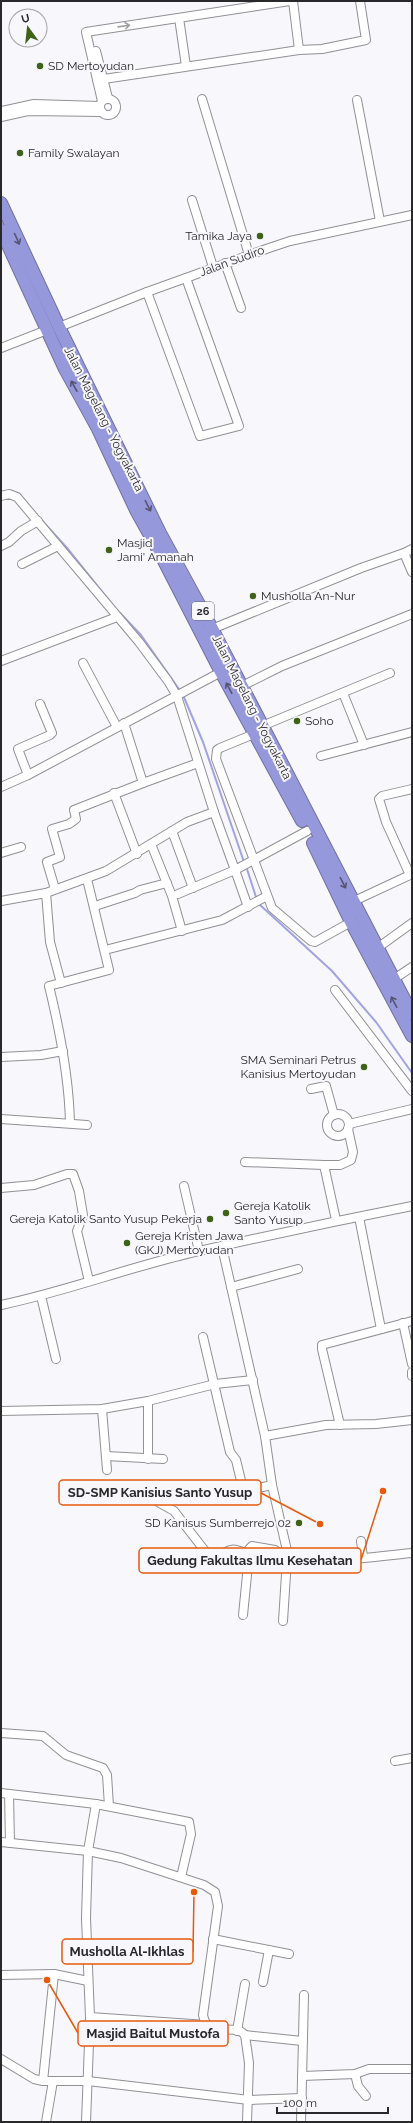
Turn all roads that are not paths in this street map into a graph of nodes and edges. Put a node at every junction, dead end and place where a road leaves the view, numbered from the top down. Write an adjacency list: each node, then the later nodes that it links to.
1 (291, 1): 3 (street); 4 (street)
2 (360, 1): 4 (street)
3 (179, 18): 5 (street); 6 (street, one-way to 3)
4 (299, 50): 5 (street)
5 (186, 66): 6 (street)
6 (100, 79): 9 (street)
7 (202, 98): 17 (street)
8 (357, 100): 15 (street)
9 (103, 104): 10 (street); 11 (street)
10 (1, 111)
11 (1, 117)
12 (192, 200): 19 (street)
13 (1, 203): 23 (highway, Jalan Magelang - Yogyakarta / 26, one-way to 23)
14 (412, 215): 15 (street, Jalan Sudiro)
15 (380, 221): 17 (street, Jalan Sudiro)
16 (1, 230): 23 (highway, Jalan Magelang - Yogyakarta / 26)
17 (249, 255): 18 (street, Jalan Sudiro)
18 (225, 264): 19 (street, Jalan Sudiro); 22 (street)
19 (213, 267): 20 (street, Jalan Sudiro)
20 (186, 278): 21 (street, Jalan Sudiro); 21 (street)
21 (147, 292): 23 (street, Jalan Sudiro)
22 (241, 308)
23 (53, 328): 24 (street, Jalan Sudiro); 35 (highway, Jalan Magelang - Yogyakarta / 26, one-way to 35); 38 (highway, Jalan Magelang - Yogyakarta / 26, one-way to 23)
24 (1, 348)
25 (1, 496): 26 (street)
26 (36, 522): 27 (street); 28 (street)
27 (1, 546)
28 (58, 546): 31 (street); 34 (street)
29 (412, 550): 30 (street)
30 (404, 553): 32 (street); 35 (street)
31 (22, 564)
32 (412, 572)
33 (412, 614): 40 (street)
34 (116, 618): 36 (street); 42 (street)
35 (212, 629): 40 (highway, Jalan Magelang - Yogyakarta / 26)
36 (1, 661)
37 (83, 662): 44 (street)
38 (221, 672): 42 (street); 45 (highway, Jalan Magelang - Yogyakarta / 26, one-way to 38)
39 (390, 673): 41 (street)
40 (242, 686): 45 (highway, Jalan Magelang - Yogyakarta / 26)
41 (343, 693): 45 (street); 47 (street)
42 (178, 696): 44 (street); 49 (street)
43 (40, 704): 50 (street)
44 (121, 725): 50 (street); 51 (street)
45 (258, 730): 57 (highway, Jalan Magelang - Yogyakarta / 26); 62 (street); 72 (highway, Jalan Magelang - Yogyakarta / 26, one-way to 72)
46 (412, 732): 47 (street)
47 (364, 745): 48 (street)
48 (321, 756)
49 (198, 763): 51 (street); 55 (street)
50 (28, 775): 52 (street)
51 (143, 783): 54 (street)
52 (1, 787)
53 (412, 789): 63 (street)
54 (114, 793): 61 (street); 67 (street)
55 (214, 812): 56 (street); 62 (street)
56 (172, 831): 58 (street); 66 (street)
57 (307, 831): 62 (street); 75 (highway, Jalan Magelang - Yogyakarta / 26)
58 (151, 844): 61 (street); 65 (street)
59 (21, 847): 60 (street)
60 (1, 853)
61 (136, 854): 64 (street)
62 (245, 865): 66 (street); 70 (street); 74 (street)
63 (411, 875): 72 (street)
64 (87, 879): 67 (street); 73 (street)
65 (167, 883): 73 (street); 77 (street)
66 (193, 888): 69 (street)
67 (55, 890): 68 (street)
68 (46, 893): 71 (street); 82 (street)
69 (178, 894)
70 (267, 896): 74 (street); 75 (street)
71 (1, 901)
72 (352, 902): 78 (highway, Jalan Magelang - Yogyakarta / 26)
73 (95, 906): 79 (street)
74 (249, 907): 77 (street)
75 (351, 922): 85 (highway, Jalan Magelang - Yogyakarta / 26, one-way to 75)
76 (412, 923): 78 (street)
77 (182, 931): 79 (street)
78 (376, 949): 81 (highway, Jalan Magelang - Yogyakarta / 26)
79 (105, 950): 82 (street)
80 (412, 967): 81 (street)
81 (394, 979): 84 (highway, Jalan Magelang - Yogyakarta / 26)
82 (61, 984): 86 (street)
83 (335, 990): 89 (street)
84 (412, 1014)
85 (412, 1036)
86 (63, 1051): 87 (street); 93 (street)
87 (1, 1058)
88 (311, 1089): 91 (street)
89 (412, 1091)
90 (412, 1109): 95 (street)
91 (334, 1115): 95 (street); 95 (street)
92 (1, 1119): 93 (street)
93 (70, 1123): 94 (street)
94 (87, 1124)
95 (349, 1126): 97 (street)
96 (245, 1162): 97 (street)
97 (324, 1165): 102 (street)
98 (184, 1186): 104 (street)
99 (1, 1188): 106 (street)
100 (412, 1206): 101 (street)
101 (359, 1217): 102 (street); 112 (street)
102 (336, 1220): 103 (street)
103 (222, 1247): 104 (street); 107 (street)
104 (199, 1251): 106 (street)
105 (298, 1269): 107 (street)
106 (89, 1281): 108 (street)
107 (231, 1287): 118 (street)
108 (41, 1296): 109 (street); 114 (street)
109 (1, 1305)
110 (412, 1321): 111 (street)
111 (403, 1323): 112 (street); 115 (street)
112 (381, 1329): 124 (street)
113 (203, 1337): 119 (street)
114 (56, 1359)
115 (412, 1364)
116 (412, 1372): 117 (street)
117 (412, 1376)
118 (253, 1380): 119 (street); 125 (street)
119 (215, 1384): 120 (street); 130 (street)
120 (148, 1401): 121 (street); 127 (street)
121 (102, 1409): 122 (street); 126 (street)
122 (1, 1412)
123 (412, 1420): 124 (street)
124 (340, 1426): 125 (street)
125 (265, 1436): 130 (street)
126 (106, 1456): 127 (street); 129 (street)
127 (148, 1459): 128 (street)
128 (163, 1459)
129 (107, 1470)
130 (272, 1485): 135 (street)
131 (158, 1502): 134 (street)
132 (361, 1541): 136 (street)
133 (412, 1553): 136 (street)
134 (249, 1555): 135 (street); 137 (street)
135 (288, 1557): 136 (street); 138 (street)
136 (363, 1557)
137 (243, 1615)
138 (283, 1621)
139 (1, 1732): 144 (street)
140 (412, 1758): 141 (street)
141 (395, 1761)
142 (5, 1793): 143 (street); 146 (street)
143 (96, 1804): 144 (street); 147 (street)
144 (109, 1806): 148 (street)
145 (1, 1842): 146 (street)
146 (10, 1843): 147 (street)
147 (88, 1851): 148 (street); 154 (street)
148 (181, 1877): 149 (street)
149 (213, 1939): 150 (street); 159 (street)
150 (269, 1950): 151 (street); 155 (street)
151 (289, 1954)
152 (54, 1974): 153 (street); 154 (street); 167 (street)
153 (1, 1975)
154 (88, 1981): 158 (street)
155 (263, 1982)
156 (245, 1984): 160 (street)
157 (304, 1995): 162 (street)
158 (90, 2017): 159 (street); 169 (street)
159 (206, 2025): 160 (street)
160 (237, 2031): 161 (street)
161 (245, 2035): 162 (street); 172 (street)
162 (302, 2041): 166 (street)
163 (1, 2059): 167 (street)
164 (412, 2069): 165 (street)
165 (355, 2074): 166 (street); 170 (street)
166 (302, 2076): 171 (street)
167 (43, 2081): 168 (street)
168 (53, 2081): 169 (street); 173 (street)
169 (88, 2082): 172 (street); 174 (street)
170 (366, 2096)
171 (302, 2098): 172 (street); 176 (street)
172 (249, 2100): 175 (street)
173 (46, 2122)
174 (86, 2122)
175 (247, 2122)
176 (301, 2122)

